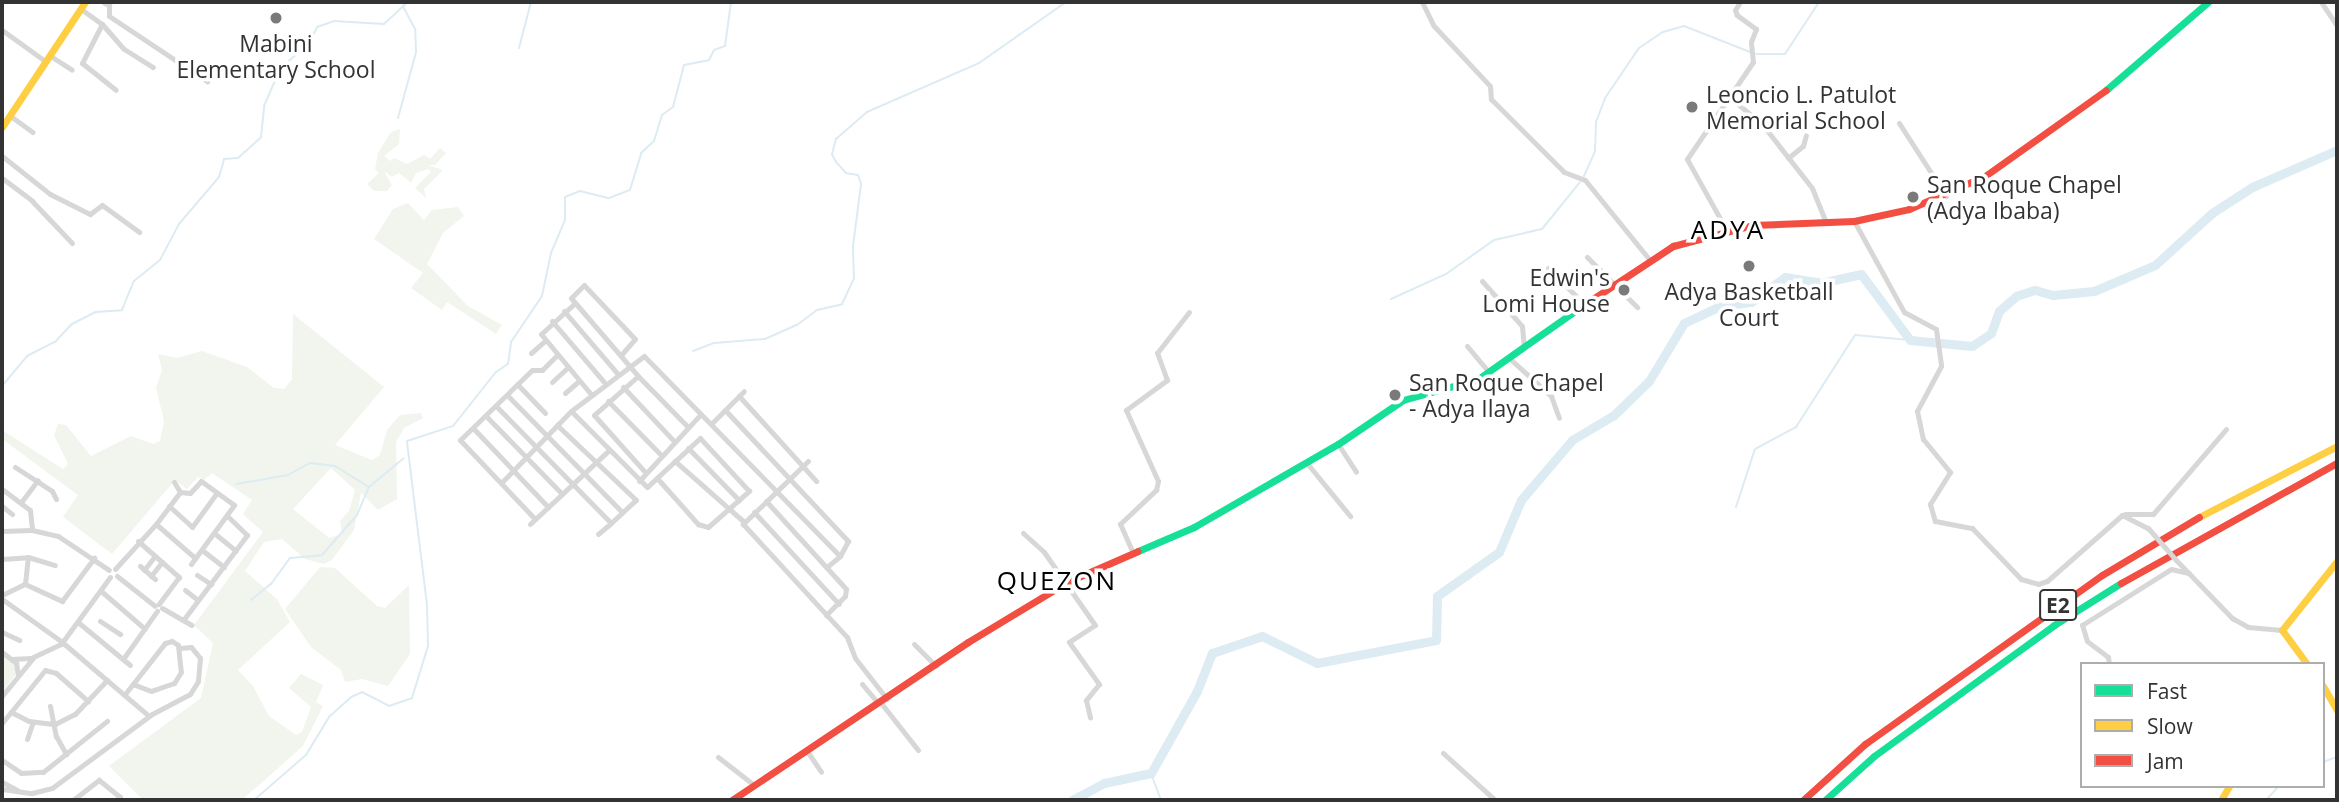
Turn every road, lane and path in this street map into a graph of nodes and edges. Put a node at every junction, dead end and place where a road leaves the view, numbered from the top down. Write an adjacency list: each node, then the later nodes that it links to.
1 (103, 2): 13 (street)
2 (1422, 2): 31 (street)
3 (1740, 2): 15 (street)
4 (2208, 2): 24 (main road)
5 (2321, 2): 8 (street)
6 (83, 5): 7 (street); 10 (main road)
7 (102, 24): 11 (street); 14 (street)
8 (2337, 26)
9 (2, 30): 10 (street)
10 (47, 58): 12 (street); 16 (main road)
11 (153, 67)
12 (72, 70)
13 (207, 81)
14 (116, 90)
15 (1732, 99): 22 (street); 27 (street)
16 (9, 115): 18 (main road); 19 (street)
17 (1899, 123): 24 (street)
18 (2, 127)
19 (32, 132)
20 (1805, 135): 22 (street)
21 (2, 156): 28 (street)
22 (1788, 158): 26 (street)
23 (2, 178): 29 (street)
24 (1946, 196): 25 (main road)
25 (1854, 222): 26 (main road); 124 (street)
26 (1826, 223): 27 (main road)
27 (1727, 231): 31 (main road)
28 (139, 232)
29 (72, 243)
30 (1587, 257): 34 (street)
31 (1649, 258): 34 (main road)
32 (1548, 268): 36 (street)
33 (1482, 281): 43 (street)
34 (1612, 284): 36 (main road); 37 (street)
35 (575, 303): 38 (street); 46 (street); 46 (street)
36 (1584, 304): 43 (main road)
37 (1637, 307)
38 (564, 312): 40 (street); 50 (street)
39 (1189, 312): 140 (street)
40 (552, 321): 41 (street); 55 (street)
41 (545, 341): 44 (street); 45 (street)
42 (1467, 346): 51 (street)
43 (1524, 348): 47 (main road)
44 (531, 353)
45 (557, 355): 49 (street); 56 (street)
46 (621, 355): 48 (street)
47 (1510, 358): 51 (main road); 68 (street)
48 (628, 365): 50 (street); 52 (street); 67 (street)
49 (568, 367): 53 (street); 54 (street)
50 (617, 373): 55 (street)
51 (1490, 373): 78 (main road)
52 (638, 376): 57 (street); 71 (street)
53 (579, 381): 58 (street); 59 (street)
54 (552, 382)
55 (604, 382): 59 (street)
56 (518, 385): 60 (street); 65 (street)
57 (623, 387): 61 (street); 76 (street)
58 (565, 393)
59 (590, 393): 64 (street)
60 (507, 396): 62 (street); 74 (street)
61 (608, 401): 84 (street); 95 (street)
62 (496, 406): 66 (street); 80 (street)
63 (725, 410): 69 (street); 77 (street); 101 (street)
64 (571, 411): 70 (street); 83 (street)
65 (545, 412)
66 (486, 416): 72 (street); 86 (street)
67 (699, 416): 69 (street); 71 (street)
68 (1559, 418)
69 (712, 423): 107 (street)
70 (557, 425): 74 (street); 90 (street)
71 (687, 426): 76 (street)
72 (473, 428): 94 (street); 104 (street)
73 (2226, 429): 124 (street)
74 (546, 435): 80 (street); 96 (street)
75 (789, 439): 77 (street)
76 (673, 440): 84 (street)
77 (783, 444): 85 (street)
78 (1338, 444): 89 (main road); 97 (street)
79 (2337, 446): 224 (main road, E2)
80 (536, 447): 86 (street); 105 (street)
81 (688, 448): 87 (street); 114 (street); 114 (street)
82 (799, 450): 85 (street)
83 (608, 451): 90 (street); 100 (street)
84 (660, 454): 95 (street)
85 (793, 456): 93 (street)
86 (525, 458): 94 (street); 111 (street)
87 (674, 461): 98 (street); 120 (street)
88 (808, 461): 93 (street)
89 (1306, 462): 126 (street); 140 (main road)
90 (596, 463): 96 (street); 113 (street)
91 (2337, 463): 225 (main road, E2)
92 (15, 467): 99 (street)
93 (803, 467): 101 (street); 102 (street)
94 (513, 470): 104 (street); 119 (street)
95 (644, 471): 100 (street)
96 (585, 472): 105 (street); 121 (street)
97 (1356, 472)
98 (657, 478): 106 (street); 120 (street)
99 (38, 480): 112 (street); 115 (street)
100 (639, 481): 106 (street)
101 (790, 481): 107 (street); 142 (street)
102 (816, 481)
103 (174, 482): 109 (street)
104 (501, 483): 119 (street)
105 (574, 483): 111 (street); 128 (street)
106 (647, 487): 113 (street)
107 (778, 491): 116 (street); 142 (street)
108 (3, 492): 115 (street)
109 (180, 492): 110 (street); 118 (street)
110 (216, 494): 125 (street); 130 (street)
111 (562, 494): 119 (street)
112 (56, 499)
113 (636, 500): 121 (street)
114 (739, 500): 120 (street)
115 (22, 501): 131 (street)
116 (766, 501): 122 (street); 152 (street)
117 (2, 506): 123 (street)
118 (169, 506): 129 (street); 130 (street)
119 (548, 507)
120 (727, 510): 127 (street)
121 (622, 512): 128 (street)
122 (754, 512): 127 (street); 167 (street)
123 (12, 514)
124 (2122, 515): 155 (street, bridge)
125 (227, 516): 134 (street); 139 (street)
126 (1350, 516)
127 (743, 521): 169 (street)
128 (611, 523): 136 (street)
129 (156, 524): 137 (street); 145 (street)
130 (192, 527): 133 (street)
131 (32, 530): 132 (street); 144 (street)
132 (2, 531)
133 (198, 533)
134 (214, 533): 138 (street); 139 (street)
135 (1023, 533): 160 (street)
136 (598, 534)
137 (138, 541): 141 (street); 153 (street)
138 (202, 550): 145 (street); 151 (street)
139 (236, 551): 151 (street)
140 (1133, 553): 160 (main road)
141 (155, 556): 148 (street); 148 (street)
142 (840, 556): 152 (street)
143 (28, 557): 146 (street); 150 (street); 161 (street)
144 (94, 558): 153 (street); 161 (street)
145 (195, 558): 149 (street)
146 (2, 559)
147 (2337, 561): 174 (main road)
148 (162, 562): 159 (street)
149 (191, 564)
150 (55, 565)
151 (224, 567): 162 (street)
152 (827, 567): 167 (street)
153 (112, 569): 157 (street); 158 (street)
154 (185, 570): 159 (street)
155 (2189, 573): 174 (street); 186 (street)
156 (197, 575): 162 (street)
157 (117, 576): 158 (street); 168 (street)
158 (110, 577): 164 (street)
159 (179, 577): 168 (street)
160 (1066, 582): 189 (main road); 203 (street)
161 (25, 584): 165 (street)
162 (211, 584): 166 (street)
163 (185, 590): 166 (street)
164 (101, 591): 171 (street); 173 (street)
165 (2, 600): 178 (street)
166 (198, 600): 170 (street)
167 (839, 604): 169 (street)
168 (158, 607): 170 (street); 173 (street)
169 (826, 615): 198 (street)
170 (184, 620): 172 (street)
171 (79, 623): 176 (street); 178 (street)
172 (191, 625)
173 (145, 629): 185 (street)
174 (2282, 630): 187 (main road)
175 (2, 632): 177 (street)
176 (96, 636): 179 (street); 179 (street)
177 (19, 640)
178 (62, 642): 183 (street); 191 (street)
179 (107, 645): 185 (street)
180 (914, 645): 189 (street)
181 (180, 648): 193 (street); 193 (street); 202 (street)
182 (2, 652): 184 (street)
183 (35, 656): 184 (street); 190 (street)
184 (12, 659): 190 (street)
185 (123, 659): 188 (street)
186 (2109, 662)
187 (2306, 662)
188 (130, 665)
189 (936, 666): 198 (main road)
190 (17, 678): 196 (street)
191 (107, 680): 195 (street); 197 (street)
192 (862, 684): 198 (street)
193 (135, 685): 195 (street)
194 (2325, 689): 200 (main road)
195 (125, 694): 202 (street)
196 (2, 696)
197 (88, 701): 201 (street); 207 (street)
198 (883, 702): 209 (street); 210 (main road)
199 (50, 706): 207 (street)
200 (2337, 710)
201 (11, 712): 205 (street); 206 (street)
202 (149, 716): 219 (street)
203 (1090, 718)
204 (107, 721): 211 (street)
205 (33, 722): 207 (street); 208 (street)
206 (2, 723)
207 (55, 724): 211 (street)
208 (27, 739)
209 (918, 750)
210 (807, 751): 215 (street); 217 (main road)
211 (66, 754): 214 (street)
212 (1443, 754): 223 (street)
213 (718, 757): 217 (street)
214 (2, 760)
215 (821, 772)
216 (2, 782): 219 (street)
217 (754, 785): 222 (main road)
218 (2, 789): 219 (street)
219 (20, 791)
220 (120, 799): 221 (street)
221 (73, 800)
222 (732, 800)
223 (1495, 800)
224 (1803, 800)
225 (1825, 800)

